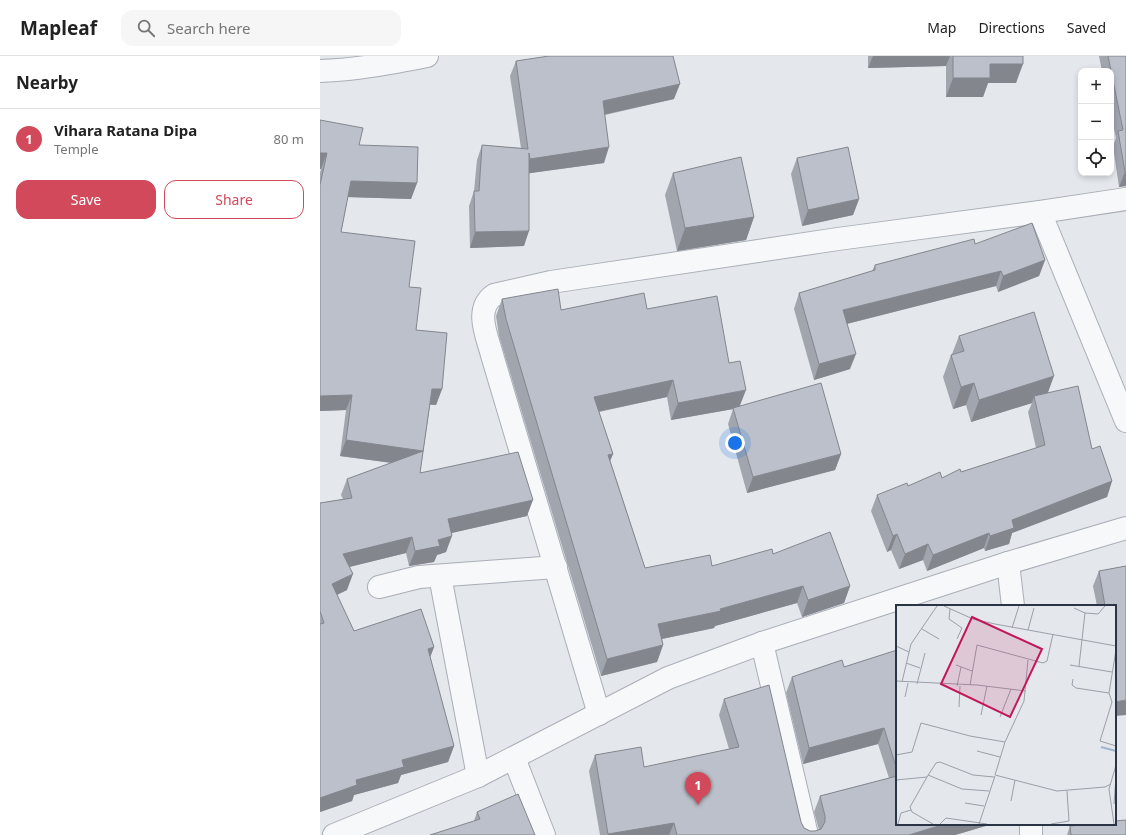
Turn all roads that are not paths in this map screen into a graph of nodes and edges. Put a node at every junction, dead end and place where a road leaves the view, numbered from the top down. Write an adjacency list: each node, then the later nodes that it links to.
1 (426, 56): 2 (street)
2 (320, 71)
3 (1126, 199): 4 (street)
4 (1040, 212): 5 (street); 8 (street)
5 (1126, 421)
6 (1126, 528): 7 (street)
7 (1008, 563): 11 (street); 12 (street)
8 (556, 568): 9 (street); 13 (street)
9 (440, 576): 10 (street); 15 (street)
10 (379, 587)
11 (1013, 605)
12 (762, 643): 13 (street); 18 (street)
13 (599, 714): 14 (street)
14 (514, 758): 15 (street); 17 (street)
15 (478, 776): 16 (street)
16 (334, 835)
17 (544, 835)
18 (807, 835)

